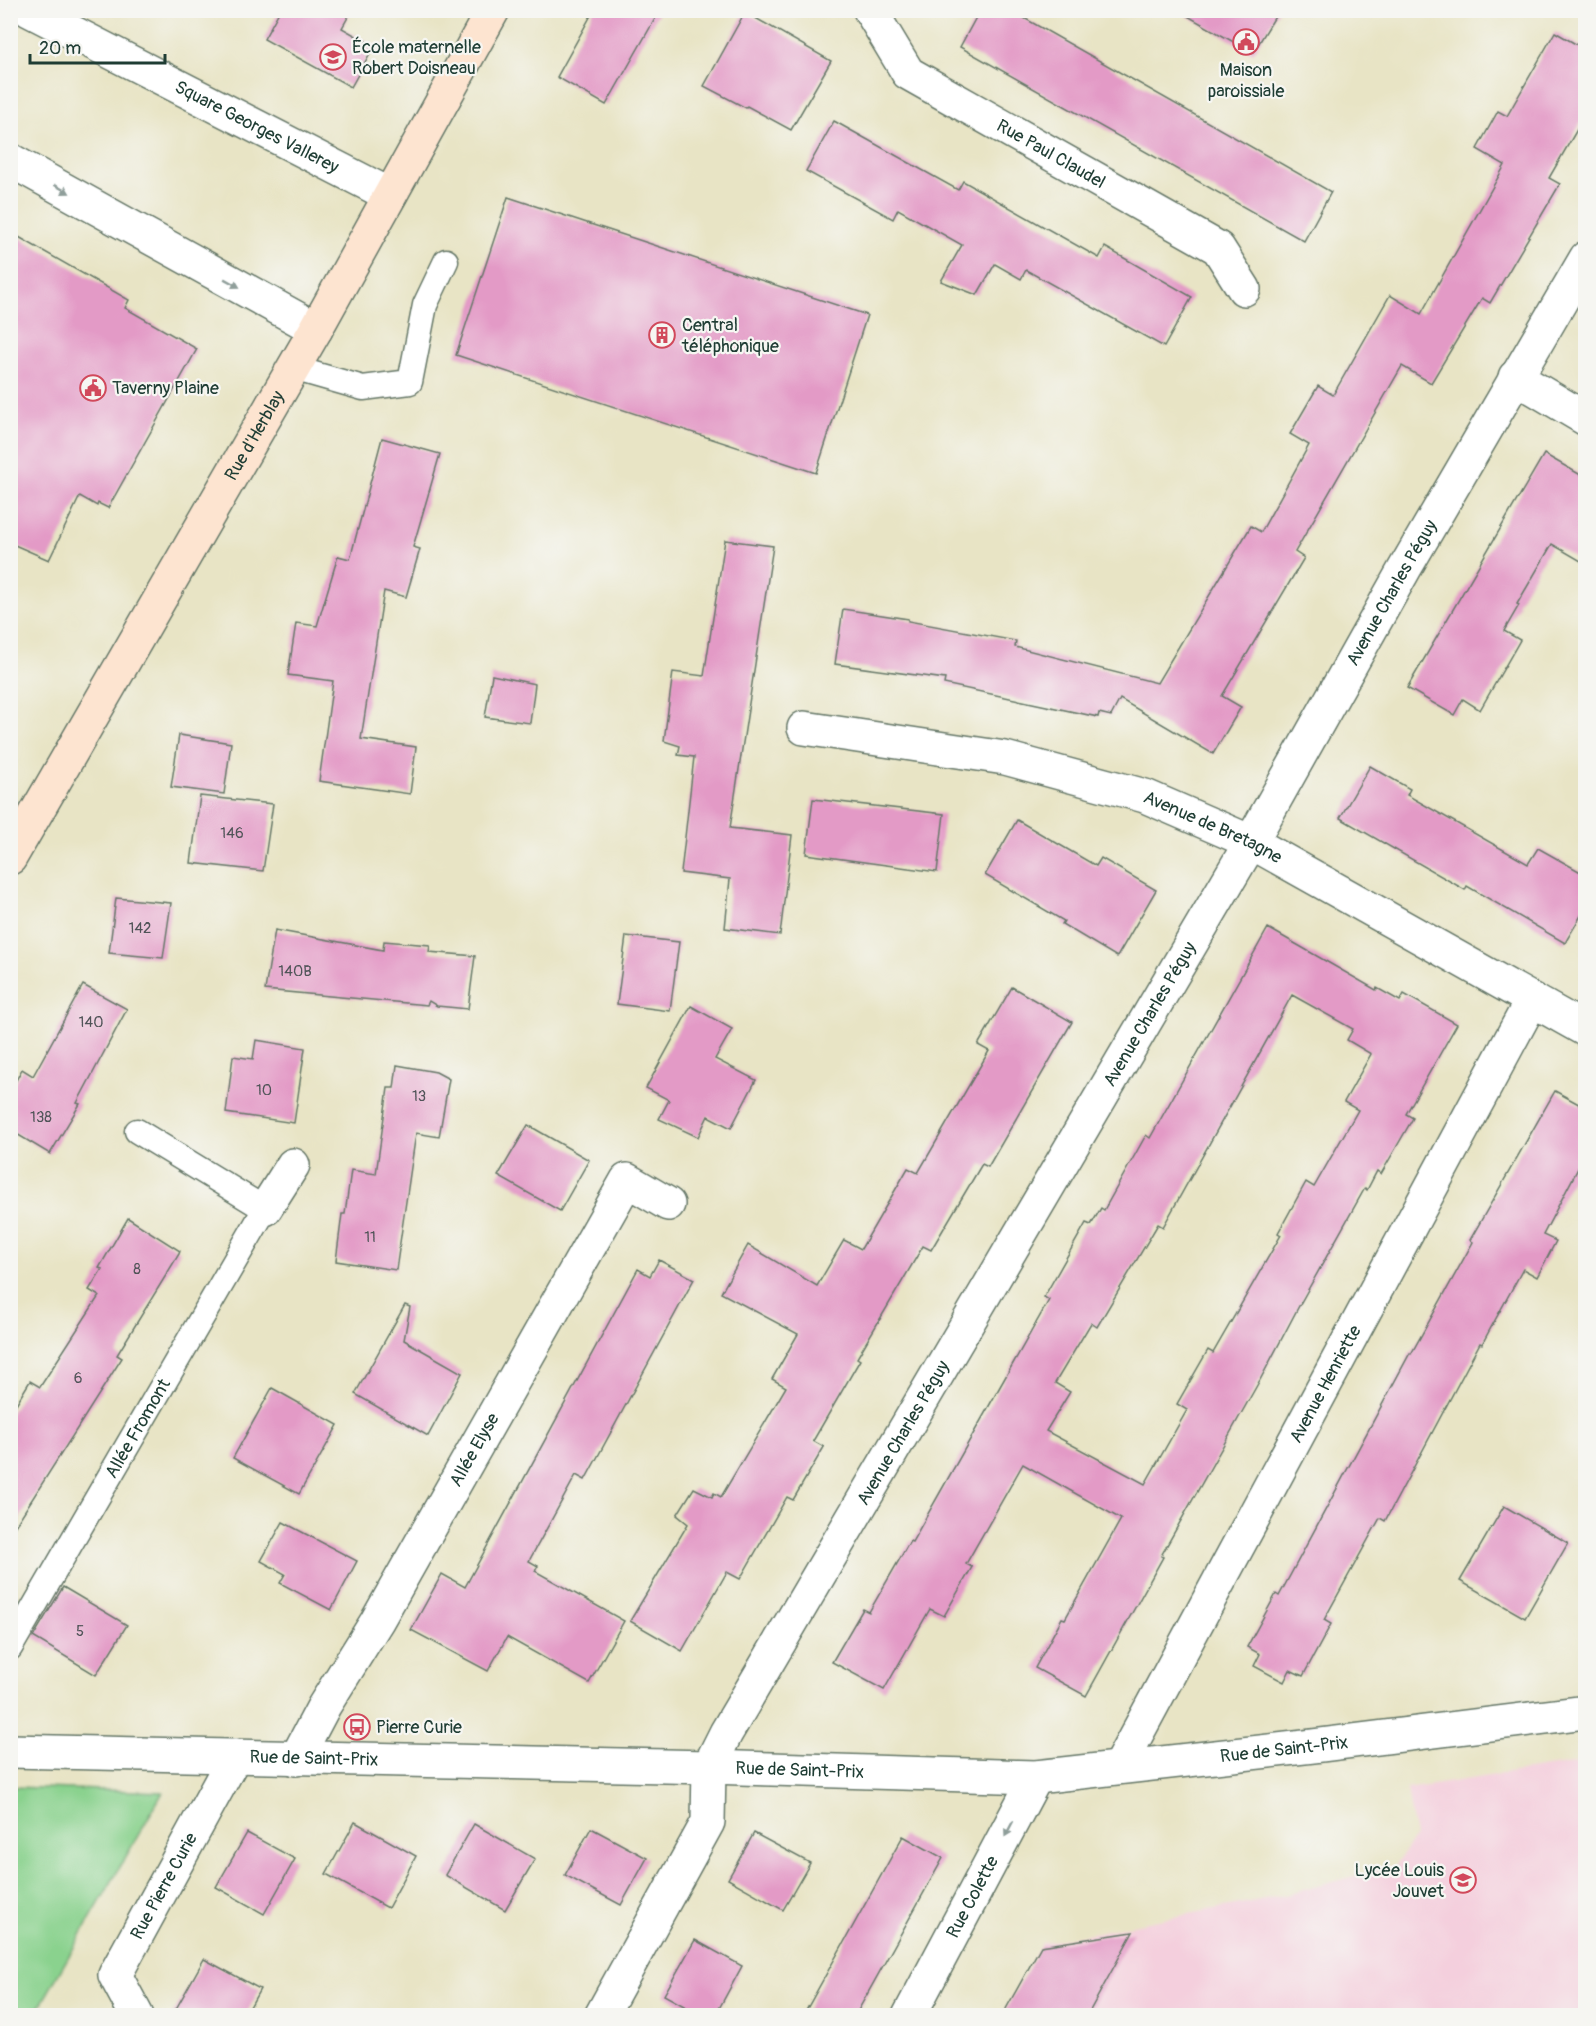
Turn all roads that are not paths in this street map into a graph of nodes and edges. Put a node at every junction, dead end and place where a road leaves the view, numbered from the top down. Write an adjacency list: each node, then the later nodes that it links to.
1 (29, 10): 5 (street, Square Georges Vallerey)
2 (493, 10): 5 (main road, Rue d'Herblay)
3 (870, 10): 8 (street, Rue Paul Claudel)
4 (10, 160): 9 (street, one-way to 9)
5 (390, 195): 9 (main road, Rue d'Herblay)
6 (1586, 258): 11 (street, Avenue Charles Péguy)
7 (446, 261): 10 (lane)
8 (1244, 289)
9 (316, 329): 10 (main road, Rue d'Herblay)
10 (293, 368): 15 (main road, Rue d'Herblay)
11 (1515, 377): 12 (street); 14 (street, Avenue Charles Péguy)
12 (1586, 419)
13 (804, 728): 14 (street, Avenue de Bretagne)
14 (1251, 842): 16 (street, Avenue de Bretagne); 27 (street, Avenue Charles Péguy)
15 (10, 858)
16 (1532, 1000): 17 (street, Avenue de Bretagne); 28 (street, Avenue Henriette)
17 (1586, 1030)
18 (137, 1131): 21 (lane)
19 (293, 1164): 21 (street, Allée Fromont)
20 (668, 1204): 26 (street, Allée Elyse)
21 (265, 1209): 22 (lane, Allée Fromont)
22 (10, 1648)
23 (1586, 1712): 28 (street, Rue de Saint-Prix)
24 (10, 1751): 25 (street, Rue de Saint-Prix)
25 (235, 1756): 26 (street, Rue de Saint-Prix); 30 (street, Rue Pierre Curie)
26 (296, 1759): 27 (street, Rue de Saint-Prix)
27 (709, 1767): 29 (street, Rue de Saint-Prix); 31 (street)
28 (1119, 1767): 29 (street, Rue de Saint-Prix)
29 (1036, 1777): 32 (street, Rue Colette, one-way to 32)
30 (136, 2016)
31 (601, 2016)
32 (909, 2016)

